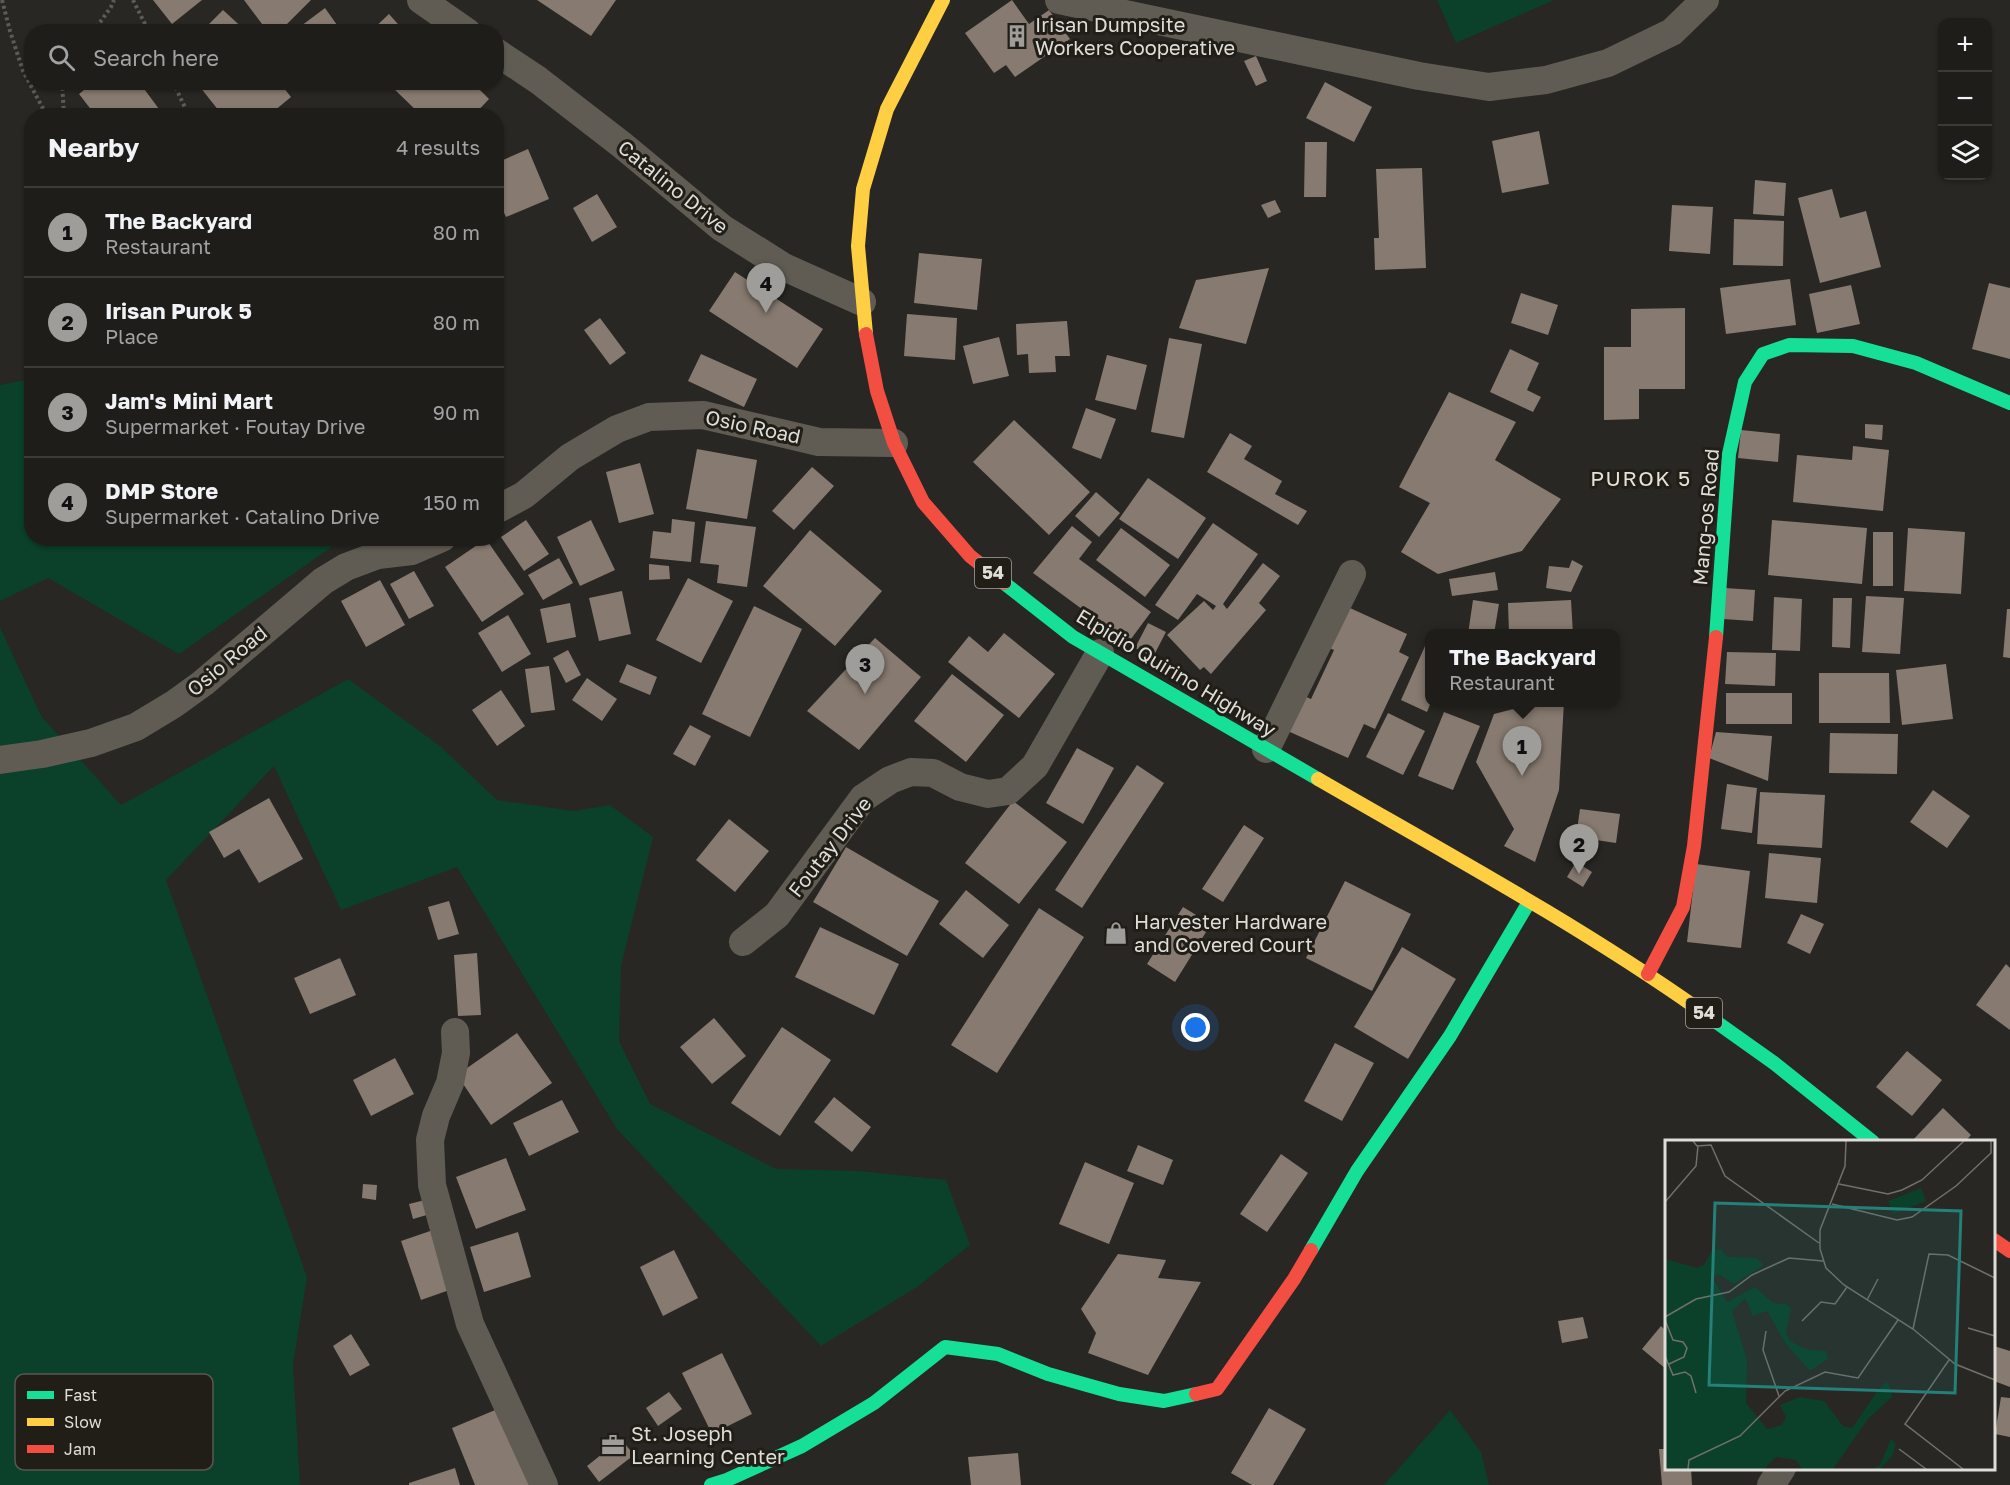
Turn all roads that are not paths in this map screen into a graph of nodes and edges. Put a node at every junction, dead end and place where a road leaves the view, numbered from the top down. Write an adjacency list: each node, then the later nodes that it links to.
1 (421, 0): 5 (street)
2 (944, 0): 7 (main road, Elpidio Quirino Highway / 54)
3 (1059, 0): 4 (street)
4 (1705, 0)
5 (456, 24)
6 (504, 57): 7 (street, Catalino Drive)
7 (862, 302): 9 (main road, Elpidio Quirino Highway / 54)
8 (2010, 403): 18 (main road, Mang-os Road)
9 (894, 442): 10 (street, Osio Road); 13 (main road, Elpidio Quirino Highway / 54)
10 (504, 506)
11 (424, 546): 15 (street, Osio Road)
12 (1353, 574): 14 (street)
13 (1100, 653): 14 (main road, Elpidio Quirino Highway / 54); 17 (street, Foutay Drive)
14 (1266, 749): 16 (main road, Elpidio Quirino Highway / 54)
15 (0, 760)
16 (1529, 902): 18 (main road, Elpidio Quirino Highway / 54); 25 (main road)
17 (744, 942)
18 (1648, 974): 20 (main road, Elpidio Quirino Highway / 54)
19 (455, 1032): 24 (street)
20 (1870, 1140)
21 (1995, 1241): 22 (main road)
22 (2010, 1251)
23 (1781, 1470): 26 (street)
24 (544, 1485)
25 (711, 1485)
26 (1771, 1485)

